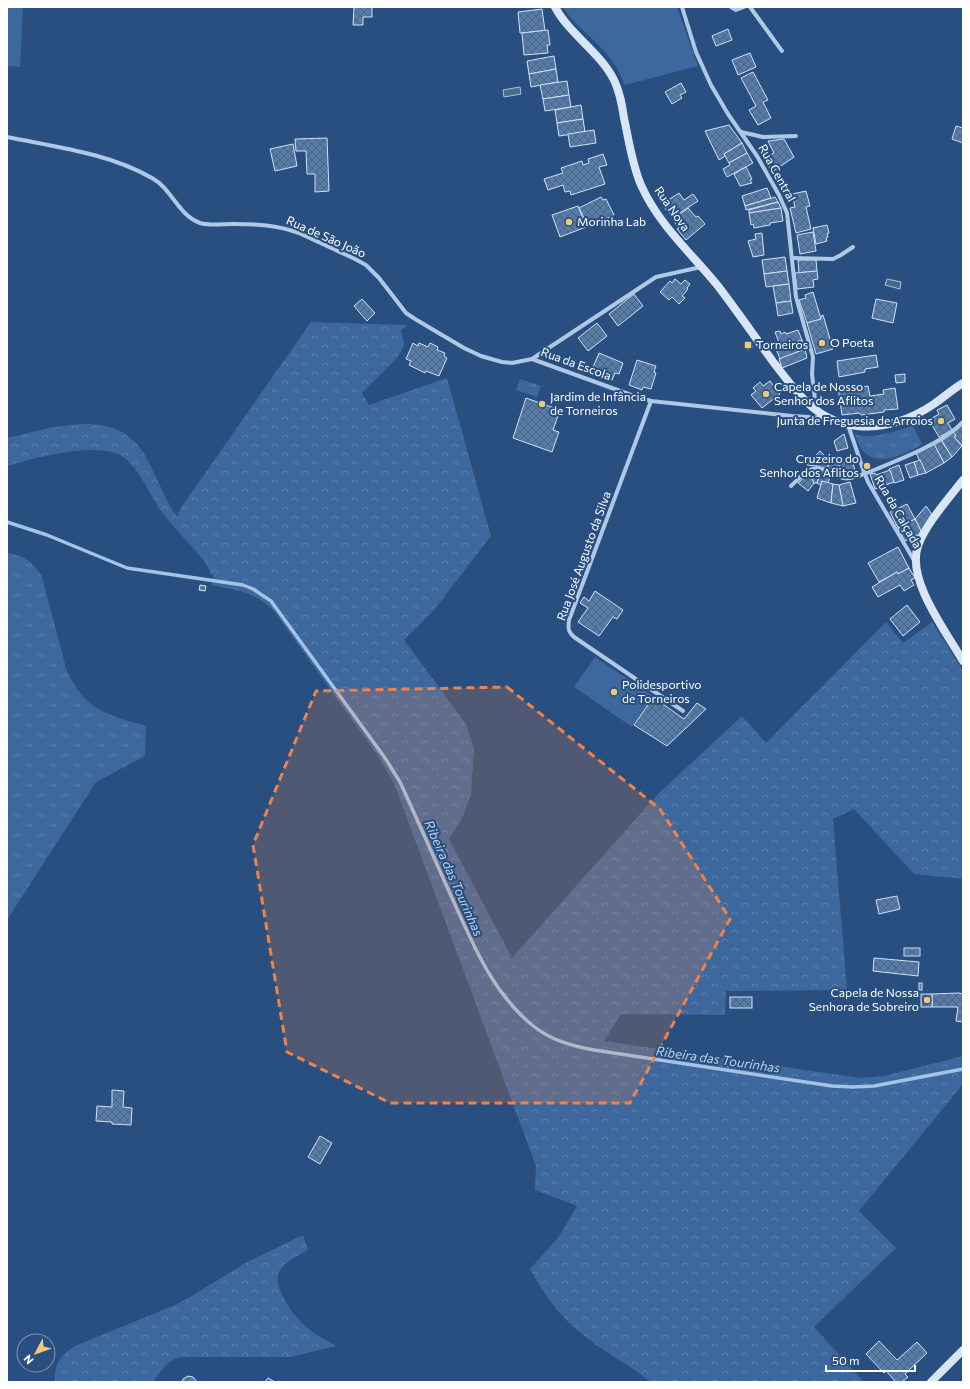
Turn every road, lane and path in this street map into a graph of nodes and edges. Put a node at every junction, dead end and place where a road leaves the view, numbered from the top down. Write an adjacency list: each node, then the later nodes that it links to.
1 (555, 7): 12 (street, Rua Nova)
2 (682, 7): 7 (street, Rua Central)
3 (731, 7): 4 (street)
4 (744, 7)
5 (750, 7): 6 (street)
6 (782, 50)
7 (740, 132): 8 (street); 11 (street, Rua Central)
8 (796, 136)
9 (7, 137): 13 (street, Rua de São João)
10 (853, 247): 11 (street)
11 (792, 258): 16 (street, Rua Central)
12 (701, 267): 13 (street, Rua da Escola); 16 (street, Rua Nova)
13 (532, 359): 15 (street, Rua da Escola)
14 (963, 383): 19 (street, Rua Nova)
15 (651, 401): 17 (street, Rua da Escola); 25 (street, Rua José Augusto da Silva)
16 (816, 411): 17 (street, Rua Nova)
17 (829, 418): 19 (street, Rua Nova)
18 (963, 422): 20 (street)
19 (848, 425): 20 (street, Rua da Calçada)
20 (864, 473): 22 (street); 23 (street, Rua da Calçada)
21 (963, 480): 23 (street)
22 (791, 486)
23 (916, 564): 24 (street)
24 (963, 661)
25 (683, 711)
26 (963, 1350): 27 (street)
27 (931, 1382)

